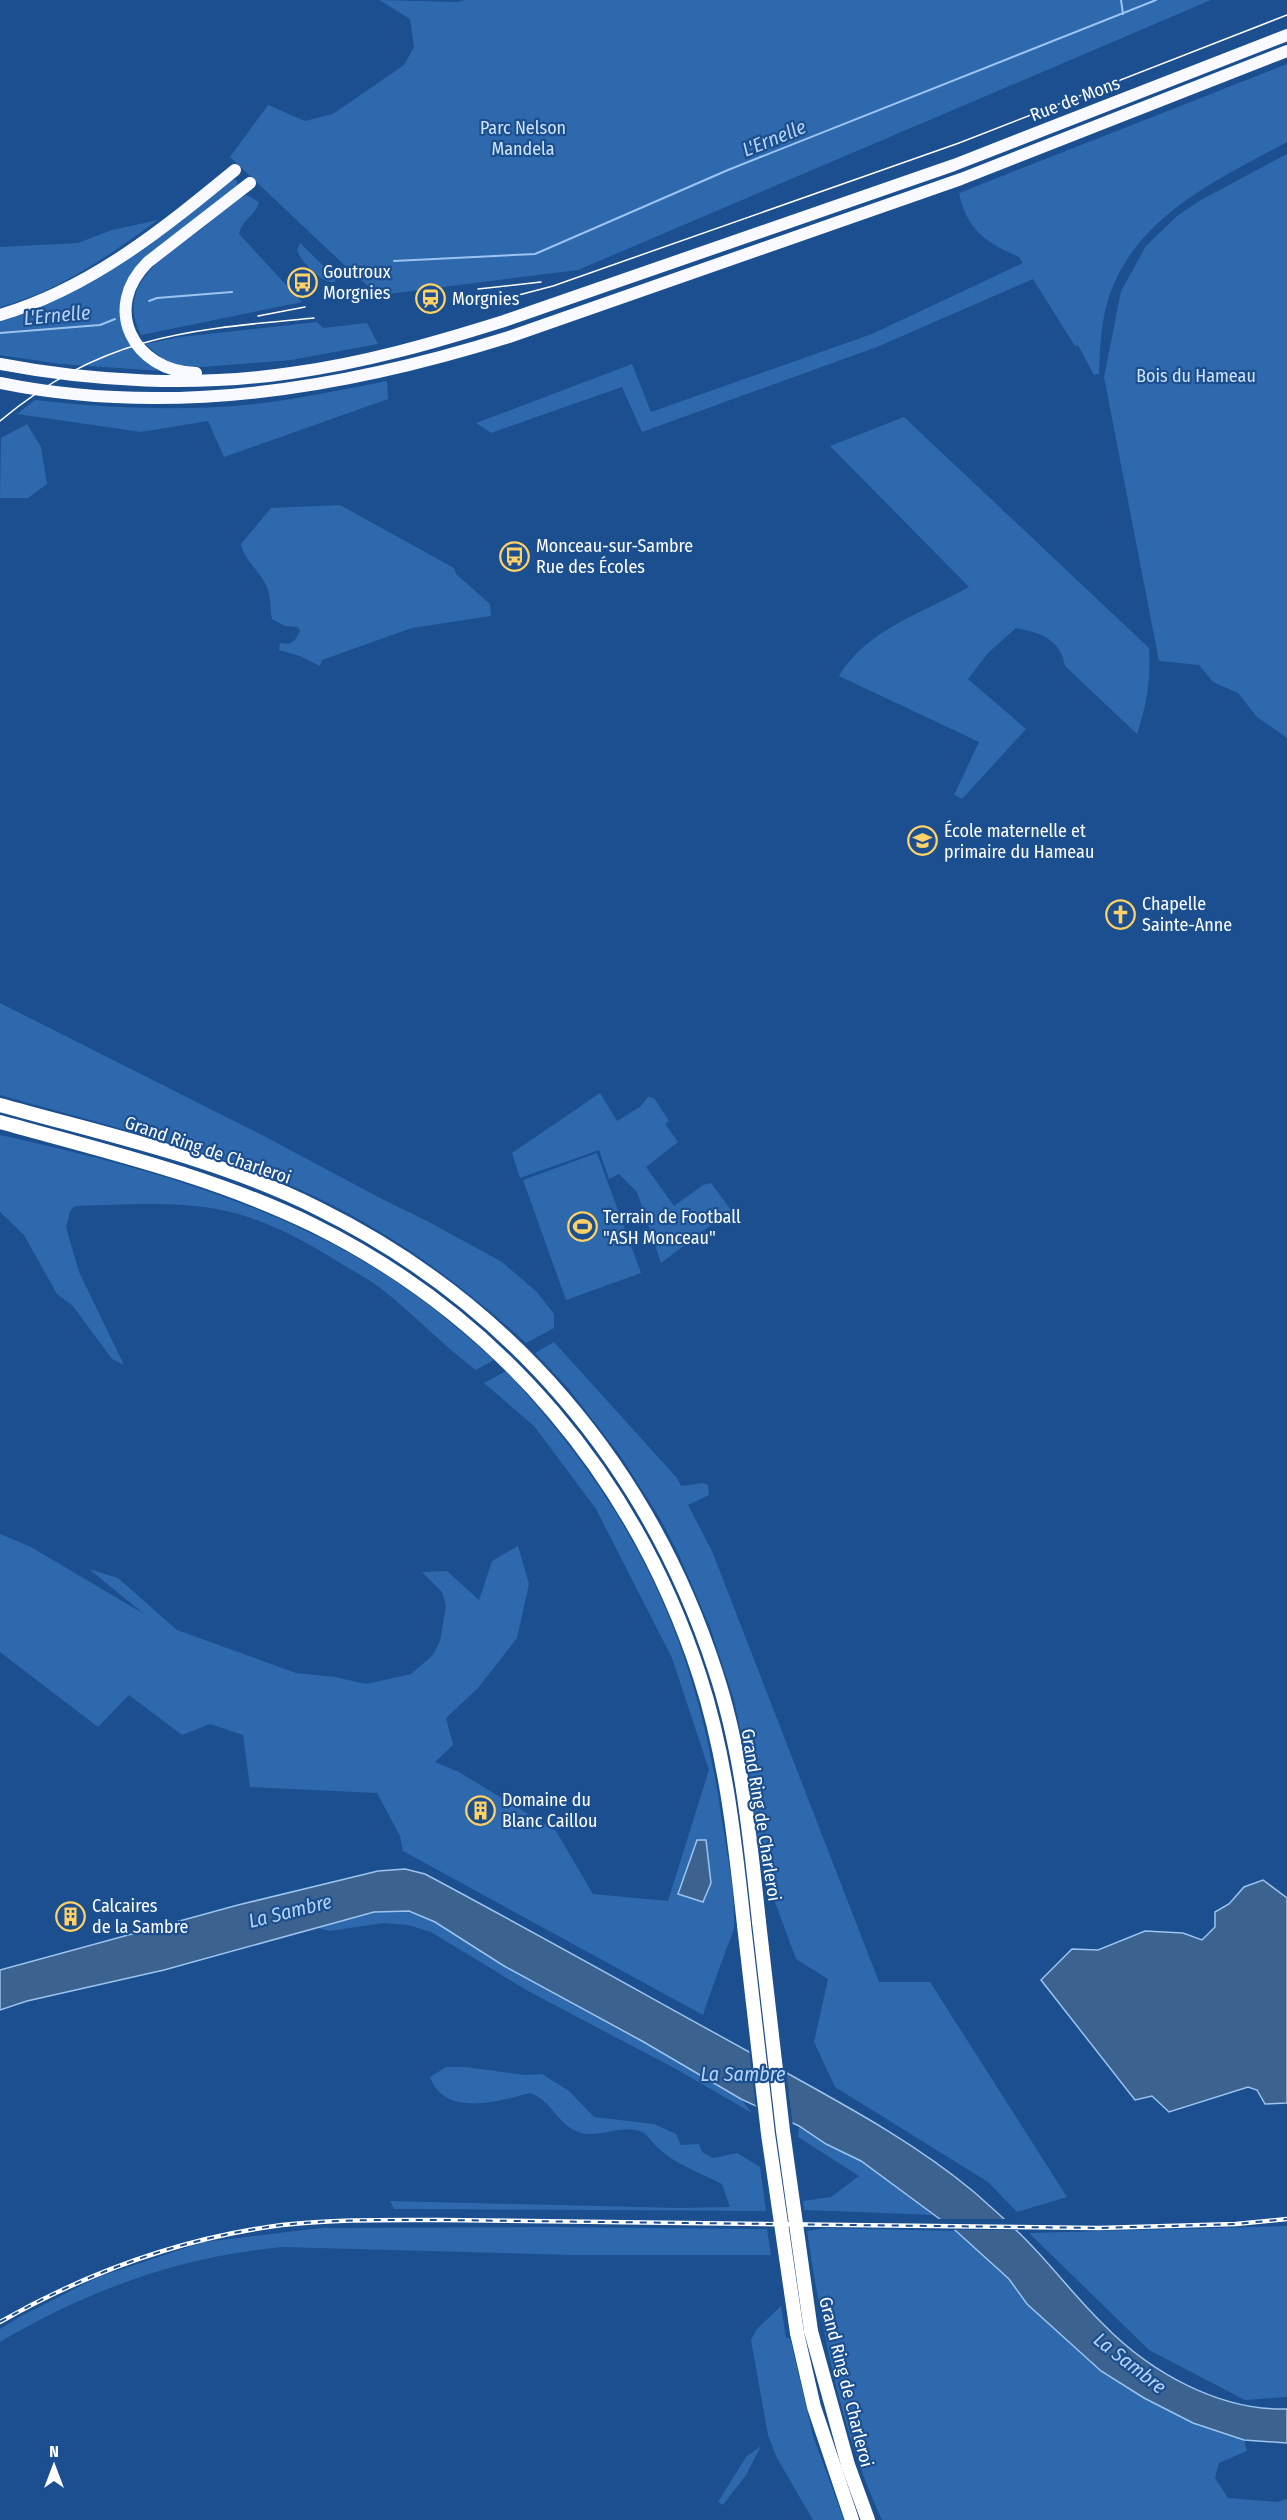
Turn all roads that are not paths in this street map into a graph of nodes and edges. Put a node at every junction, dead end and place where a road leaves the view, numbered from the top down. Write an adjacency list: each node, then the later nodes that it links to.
1 (1287, 35): 7 (highway, Rue de Mons)
2 (1287, 51): 8 (highway, Rue de Mons)
3 (235, 170): 5 (highway)
4 (250, 183): 7 (highway)
5 (0, 315)
6 (0, 364): 7 (highway)
7 (226, 379)
8 (0, 383)
9 (0, 1105): 12 (highway, Grand Ring de Charleroi, bridge)
10 (0, 1122): 11 (highway, Grand Ring de Charleroi, bridge)
11 (852, 2520)
12 (868, 2520)

